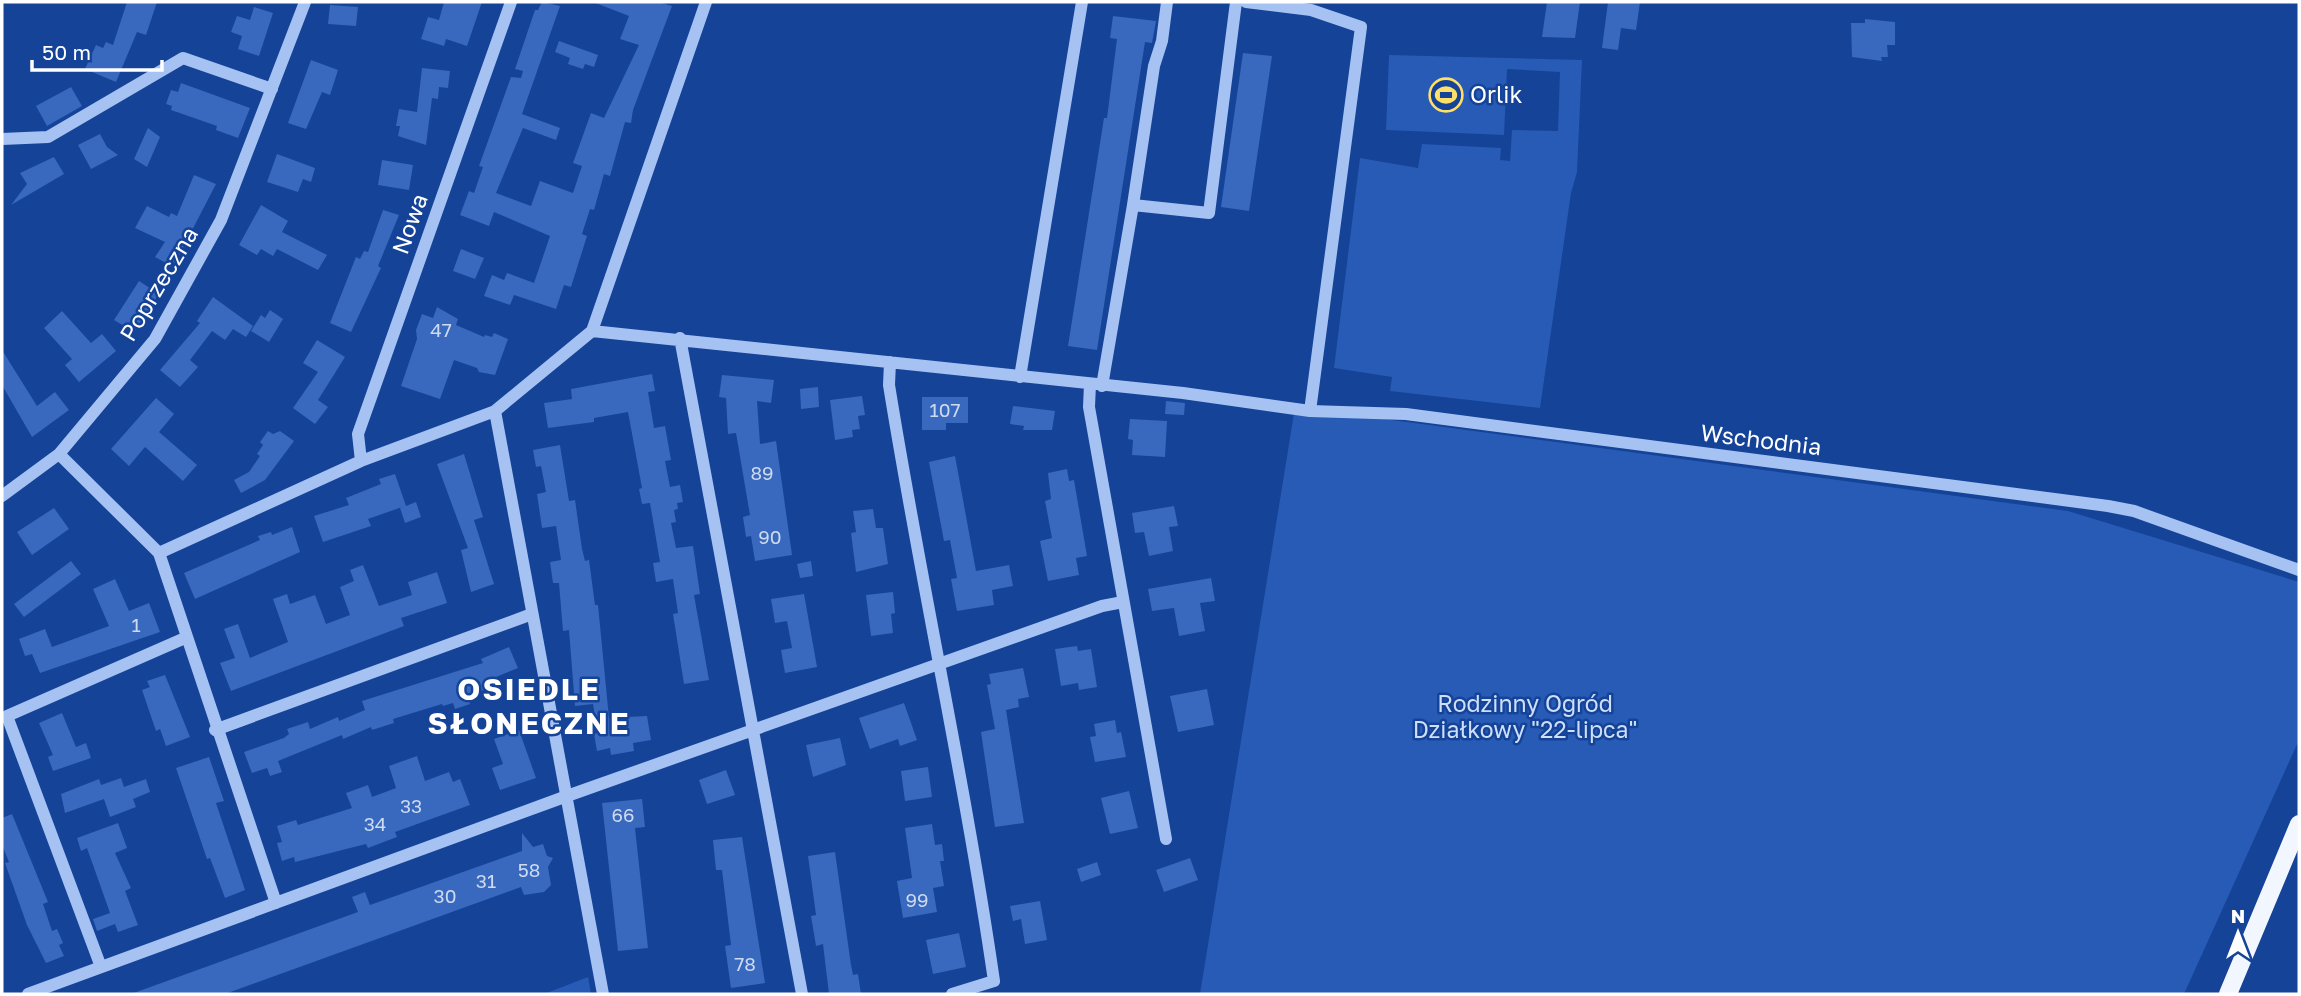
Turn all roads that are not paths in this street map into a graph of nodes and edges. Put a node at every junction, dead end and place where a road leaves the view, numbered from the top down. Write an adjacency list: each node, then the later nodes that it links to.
1 (305, 2): 8 (street, Poprzeczna)
2 (511, 2): 19 (street, Nowa)
3 (706, 2): 11 (street)
4 (1082, 2): 14 (street)
5 (1167, 2): 10 (street)
6 (1236, 2): 10 (street)
7 (1246, 2): 17 (street)
8 (272, 89): 9 (street); 18 (street, Poprzeczna)
9 (2, 139)
10 (1133, 205): 15 (street)
11 (592, 331): 12 (street, Wschodnia); 16 (street)
12 (680, 338): 13 (street, Wschodnia); 28 (street)
13 (890, 362): 14 (street, Wschodnia); 26 (street)
14 (1020, 377): 15 (street, Wschodnia)
15 (1096, 385): 17 (street, Wschodnia); 23 (street)
16 (495, 411): 19 (street); 24 (street)
17 (1310, 411): 22 (street, Wschodnia)
18 (59, 454): 20 (street, Poprzeczna); 21 (street)
19 (361, 461): 21 (street)
20 (2, 496)
21 (159, 553): 25 (street)
22 (2299, 570)
23 (1123, 602): 26 (street); 31 (street)
24 (532, 614): 27 (street); 29 (street)
25 (185, 638): 27 (street); 33 (street)
26 (937, 665): 28 (street); 37 (street)
27 (215, 730): 32 (street)
28 (753, 732): 29 (street); 36 (street)
29 (567, 796): 32 (street); 35 (street)
30 (2299, 824): 38 (main road)
31 (1166, 839)
32 (276, 903): 33 (street)
33 (101, 967): 34 (street)
34 (29, 994)
35 (603, 994)
36 (802, 994)
37 (952, 994)
38 (2228, 994)

